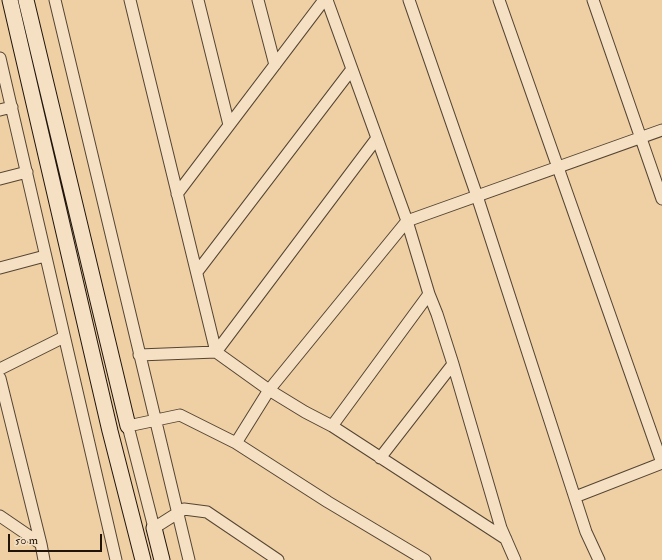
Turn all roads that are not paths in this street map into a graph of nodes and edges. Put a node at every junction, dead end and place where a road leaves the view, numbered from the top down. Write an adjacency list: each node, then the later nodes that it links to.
1 (10, 0): 53 (street)
2 (26, 0): 39 (street)
3 (55, 0): 33 (street)
4 (130, 0): 23 (street)
5 (198, 0): 16 (street)
6 (258, 0): 12 (street)
7 (326, 0): 12 (street); 13 (street)
8 (409, 0): 24 (street)
9 (499, 0): 20 (street)
10 (593, 0): 19 (street)
11 (0, 58): 14 (street)
12 (275, 65): 16 (street)
13 (352, 69): 18 (street); 29 (street)
14 (12, 107): 15 (street); 21 (street)
15 (0, 110)
16 (230, 125): 23 (street)
17 (662, 130): 19 (street)
18 (377, 138): 26 (street); 32 (street)
19 (641, 138): 20 (street); 25 (street)
20 (557, 168): 24 (street); 43 (street)
21 (27, 172): 22 (street); 27 (street)
22 (0, 179)
23 (177, 194): 29 (street)
24 (477, 196): 26 (street); 44 (street)
25 (662, 199)
26 (407, 221): 30 (street); 37 (street)
27 (45, 256): 28 (street); 31 (street)
28 (0, 268)
29 (197, 272): 32 (street)
30 (429, 294): 34 (street); 40 (street)
31 (64, 337): 35 (street); 52 (street)
32 (216, 352): 33 (street); 37 (street)
33 (139, 354): 38 (street)
34 (453, 364): 42 (street); 48 (street)
35 (0, 369)
36 (0, 378): 49 (street)
37 (269, 390): 40 (street); 41 (street)
38 (155, 421): 39 (street); 41 (street); 45 (street)
39 (128, 426): 47 (street)
40 (332, 426): 42 (street)
41 (236, 444): 57 (street)
42 (380, 458): 48 (street)
43 (662, 463): 44 (street)
44 (575, 497): 59 (street)
45 (177, 514): 47 (street); 50 (street); 55 (street)
46 (0, 516): 49 (street)
47 (154, 528): 54 (street)
48 (506, 539): 58 (street)
49 (41, 544): 51 (street)
50 (265, 555): 56 (street)
51 (44, 560)
52 (116, 560)
53 (143, 560)
54 (162, 560)
55 (189, 560)
56 (278, 560)
57 (425, 560)
58 (515, 560)
59 (599, 560)

